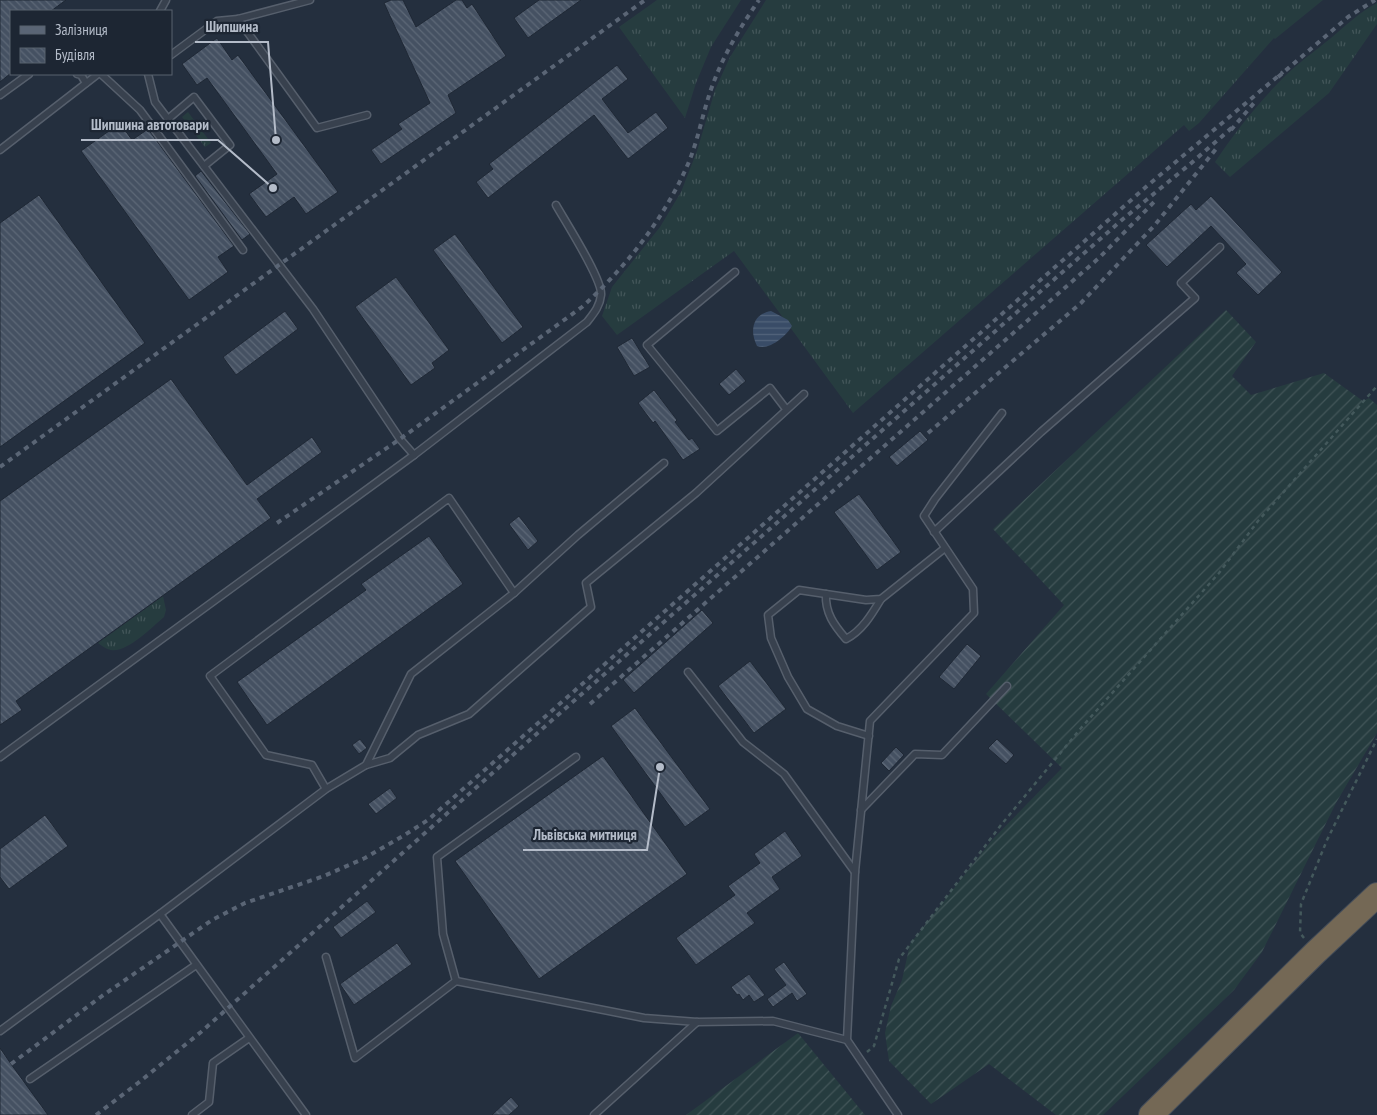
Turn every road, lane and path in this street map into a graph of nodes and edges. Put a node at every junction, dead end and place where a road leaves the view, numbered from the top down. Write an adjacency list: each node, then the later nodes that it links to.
1 (310, 0): 2 (lane)
2 (238, 19): 3 (lane); 11 (lane)
3 (172, 53)
4 (28, 75): 10 (lane)
5 (81, 75): 9 (lane)
6 (98, 75): 9 (lane)
7 (101, 75): 17 (lane)
8 (148, 75): 12 (lane)
9 (86, 83): 13 (lane)
10 (0, 95)
11 (368, 115)
12 (168, 119): 14 (lane); 14 (lane)
13 (0, 150)
14 (204, 166): 23 (lane)
15 (556, 205): 23 (lane)
16 (1220, 247): 25 (lane)
17 (243, 250)
18 (735, 272): 21 (lane)
19 (1377, 386): 50 (path)
20 (804, 394): 21 (lane)
21 (786, 408): 36 (lane)
22 (1002, 413): 25 (lane)
23 (414, 455): 34 (lane)
24 (664, 463): 27 (lane)
25 (934, 532): 26 (lane)
26 (945, 548): 29 (lane); 32 (lane)
27 (514, 593): 36 (lane); 37 (lane)
28 (826, 594): 29 (lane); 29 (lane); 32 (lane)
29 (881, 599)
30 (688, 672): 39 (lane)
31 (1007, 686): 38 (lane)
32 (868, 736): 38 (lane)
33 (1377, 739): 42 (path)
34 (0, 757)
35 (576, 757): 45 (lane)
36 (366, 765): 37 (lane)
37 (326, 789): 41 (lane)
38 (861, 810): 39 (lane)
39 (855, 872): 49 (lane)
40 (1377, 895): 42 (highway)
41 (160, 914): 44 (lane); 47 (lane)
42 (1316, 952): 56 (highway)
43 (326, 956): 45 (lane)
44 (196, 965): 48 (lane); 51 (lane)
45 (456, 981): 46 (lane)
46 (697, 1022): 49 (lane); 54 (lane)
47 (0, 1031)
48 (249, 1038): 52 (lane); 53 (lane)
49 (847, 1040): 50 (lane)
50 (859, 1058): 55 (lane)
51 (30, 1079)
52 (192, 1115)
53 (306, 1115)
54 (594, 1115)
55 (898, 1115)
56 (1150, 1115)

